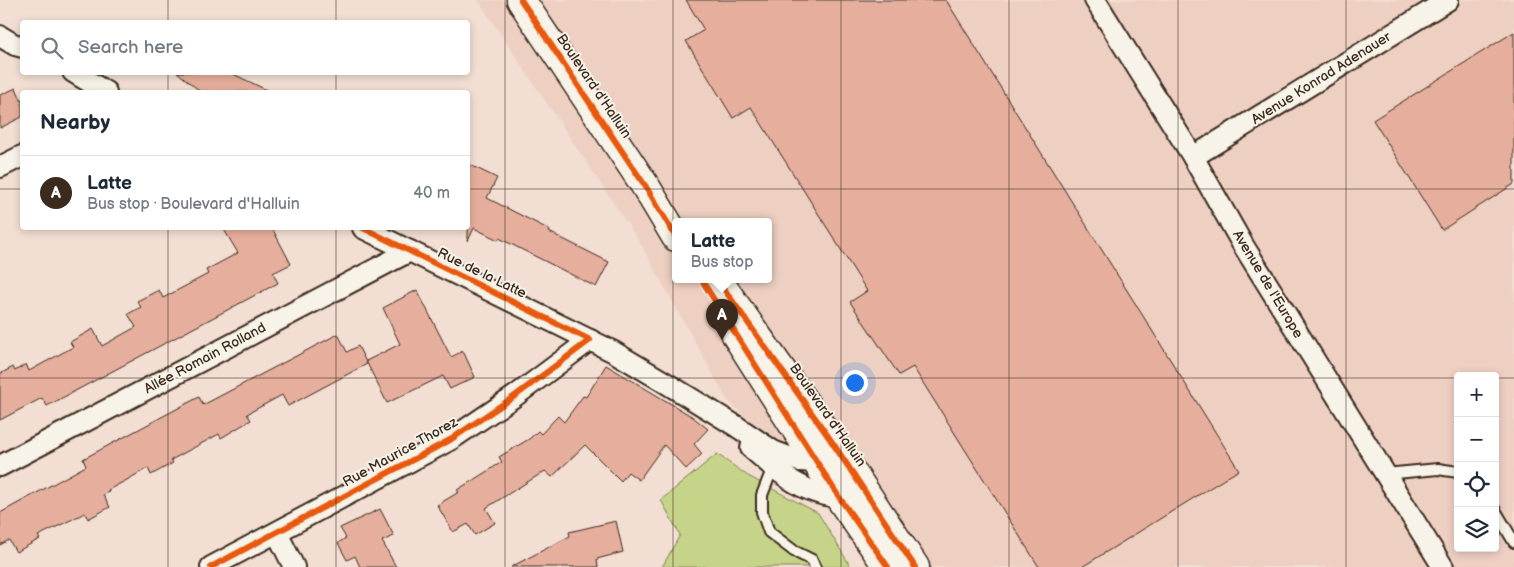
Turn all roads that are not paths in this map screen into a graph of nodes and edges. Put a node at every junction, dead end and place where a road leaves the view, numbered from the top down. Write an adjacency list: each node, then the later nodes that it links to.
1 (521, 0): 11 (main road, Boulevard d'Halluin)
2 (1095, 0): 9 (street, Avenue de l'Europe)
3 (1448, 0): 9 (street, Avenue Konrad Adenauer)
4 (0, 36): 5 (street)
5 (20, 46)
6 (78, 75): 7 (street)
7 (103, 90)
8 (20, 157): 10 (street)
9 (1193, 157): 24 (street, Avenue de l'Europe)
10 (0, 167)
11 (646, 186): 12 (main road, Boulevard d'Halluin); 14 (main road, Boulevard d'Halluin)
12 (672, 220)
13 (367, 230): 15 (street, Rue de la Latte)
14 (672, 230)
15 (410, 251): 18 (street, Rue de la Latte); 21 (street, Allée Romain Rolland)
16 (704, 283): 20 (main road, Boulevard d'Halluin)
17 (719, 283): 20 (main road, Boulevard d'Halluin)
18 (590, 340): 19 (street, Rue de la Latte); 28 (street, Rue Maurice Thorez)
19 (711, 411): 20 (street, Rue de la Latte); 22 (street, Rue de la Latte)
20 (829, 459): 25 (main road, Boulevard d'Halluin); 26 (main road, Boulevard d'Halluin)
21 (0, 466)
22 (772, 467): 26 (street, Rue de la Latte); 32 (lane)
23 (1454, 471): 24 (lane)
24 (1385, 474): 35 (street, Avenue de l'Europe)
25 (868, 495): 26 (street, Rue de la Latte); 34 (main road, Boulevard d'Halluin)
26 (839, 497): 33 (main road, Boulevard d'Halluin)
27 (1499, 517): 29 (lane)
28 (276, 533): 30 (street, Rue Maurice Thorez); 31 (street)
29 (1514, 542)
30 (212, 567)
31 (294, 567)
32 (815, 567)
33 (888, 567)
34 (915, 567)
35 (1443, 567)

